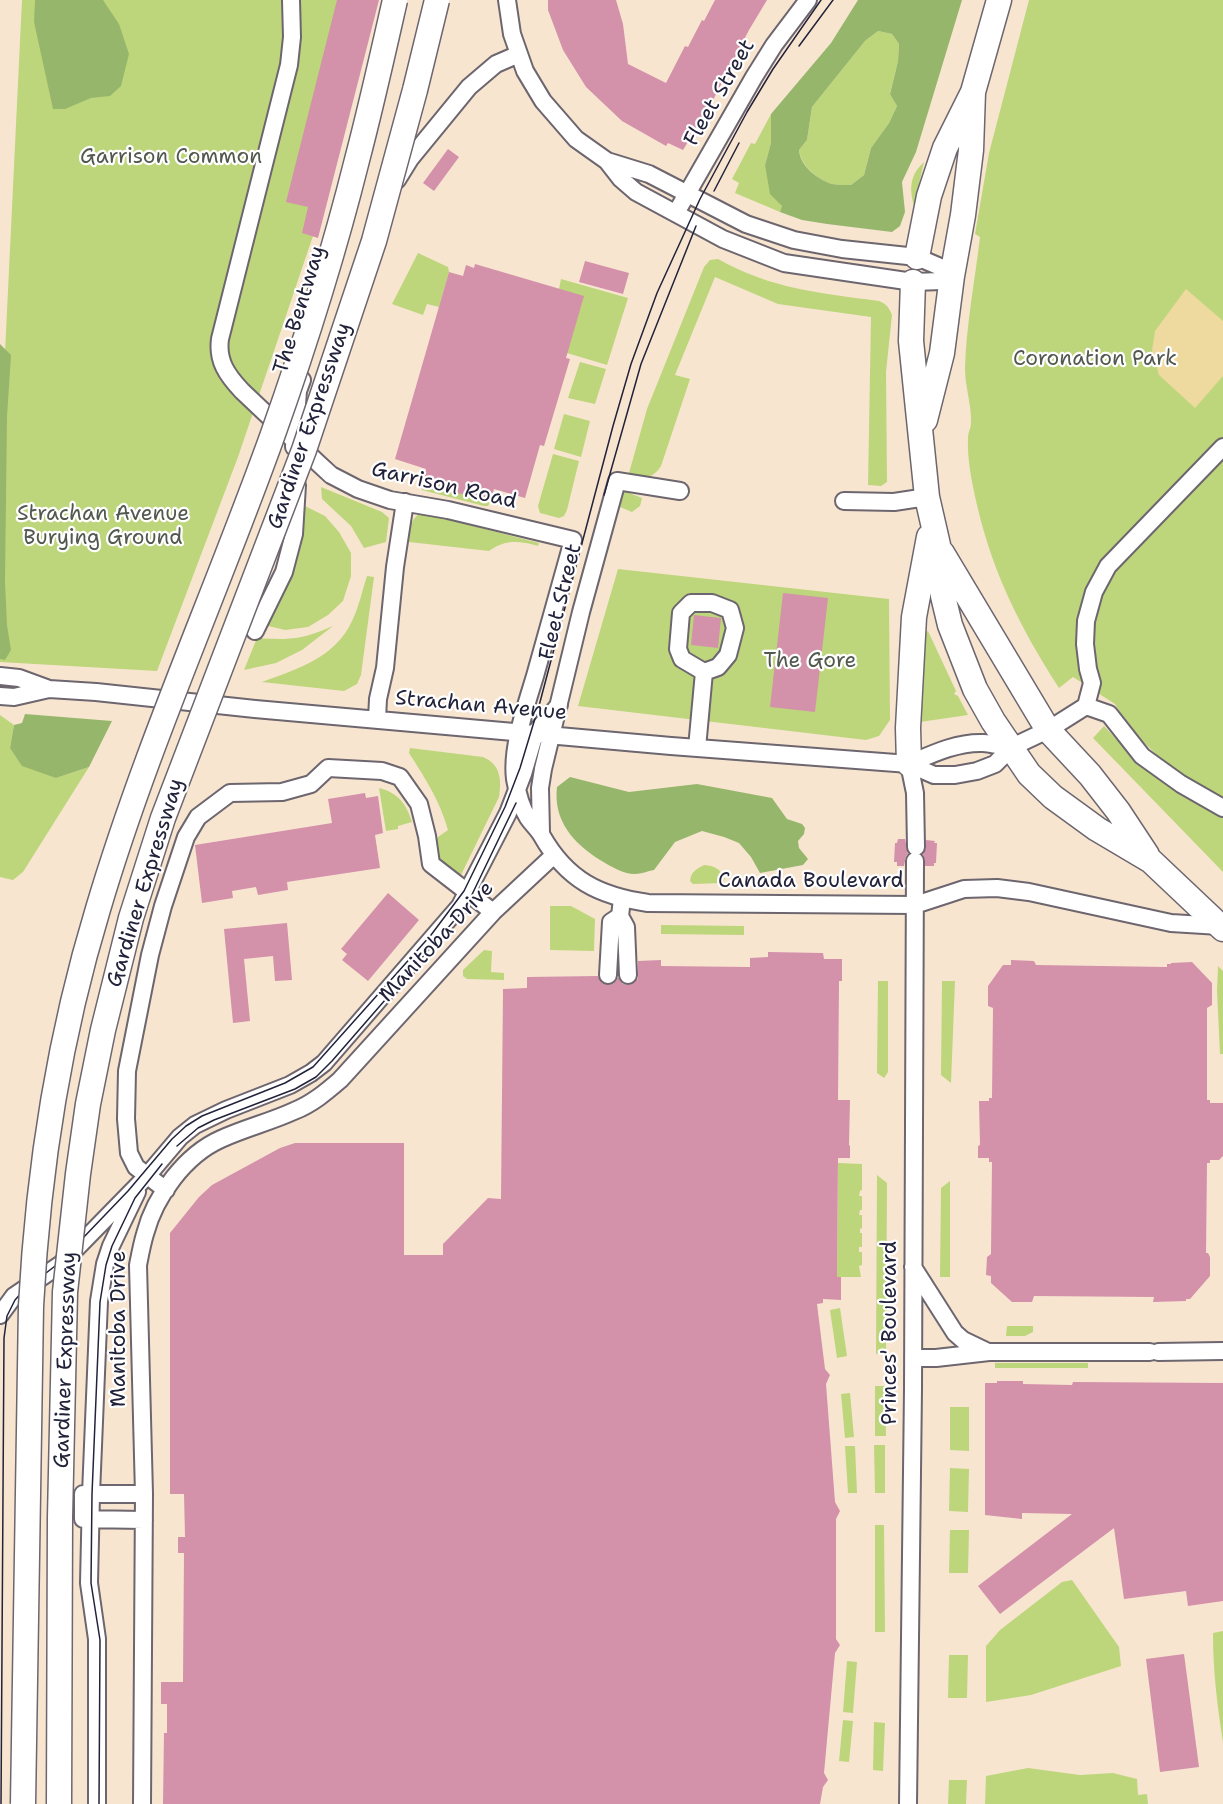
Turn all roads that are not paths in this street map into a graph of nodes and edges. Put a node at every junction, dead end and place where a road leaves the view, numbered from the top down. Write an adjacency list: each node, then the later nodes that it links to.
1 (291, 0): 17 (street, Garrison Road)
2 (395, 0): 61 (highway, Gardiner Expressway, bridge)
3 (400, 0): 17 (street, The Bentway)
4 (437, 0): 62 (highway, Gardiner Expressway, bridge)
5 (507, 0): 8 (street)
6 (808, 0): 11 (street, Fleet Street)
7 (999, 0): 9 (highway)
8 (519, 54): 10 (street); 19 (street)
9 (974, 92): 13 (highway); 14 (highway)
10 (607, 161): 11 (street); 12 (street)
11 (688, 192): 12 (street, Fleet Street); 13 (street)
12 (676, 213): 15 (street)
13 (917, 257): 14 (street)
14 (952, 276): 15 (street); 16 (highway)
15 (913, 282): 16 (highway)
16 (921, 434): 21 (highway)
17 (294, 440): 19 (street, Garrison Road); 26 (street, The Bentway)
18 (1223, 447): 31 (street)
19 (314, 459): 23 (street, Garrison Road)
20 (680, 491): 34 (street, Fleet Street)
21 (927, 497): 22 (street); 24 (highway)
22 (844, 501)
23 (405, 502): 25 (street, Garrison Road); 32 (street)
24 (935, 534): 33 (highway); 35 (highway); 37 (highway)
25 (573, 540): 34 (street, Fleet Street)
26 (255, 631)
27 (704, 672): 36 (street)
28 (3, 676): 29 (street, Strachan Avenue)
29 (49, 689): 30 (street, Strachan Avenue); 32 (street, Strachan Avenue)
30 (3, 696)
31 (1086, 706): 33 (street, Strachan Avenue); 39 (street)
32 (376, 719): 34 (street, Strachan Avenue)
33 (1048, 730): 35 (street, Strachan Avenue); 42 (highway)
34 (536, 733): 36 (street, Strachan Avenue); 38 (street); 40 (street)
35 (1012, 747): 37 (street, Strachan Avenue); 37 (street, Strachan Avenue); 42 (highway)
36 (698, 748): 37 (street, Strachan Avenue)
37 (909, 764): 44 (street, Princes' Boulevard)
38 (517, 788): 40 (street); 43 (street)
39 (1223, 808)
40 (541, 833): 41 (street)
41 (553, 856): 45 (street, Canada Boulevard); 46 (street, Manitoba Drive)
42 (1151, 861): 47 (highway)
43 (468, 893): 46 (street); 50 (street); 50 (street)
44 (915, 905): 45 (street, Canada Boulevard); 47 (street, Canada Boulevard); 52 (street, Princes' Boulevard)
45 (621, 907): 48 (street); 49 (street)
46 (493, 912): 51 (street, Manitoba Drive)
47 (1221, 927)
48 (608, 975)
49 (628, 975)
50 (147, 1176): 51 (street); 53 (street); 57 (street)
51 (166, 1190): 58 (street, Manitoba Drive)
52 (913, 1267): 54 (street); 56 (street, Princes' Boulevard)
53 (0, 1315)
54 (989, 1352): 55 (street); 56 (street)
55 (1223, 1352)
56 (913, 1358): 65 (street, Princes' Boulevard)
57 (91, 1494): 58 (street); 59 (street)
58 (144, 1494): 60 (street, Manitoba Drive)
59 (90, 1519): 60 (street); 63 (street)
60 (144, 1520): 64 (street, Manitoba Drive)
61 (23, 1804)
62 (59, 1804)
63 (97, 1804)
64 (142, 1804)
65 (908, 1804)

